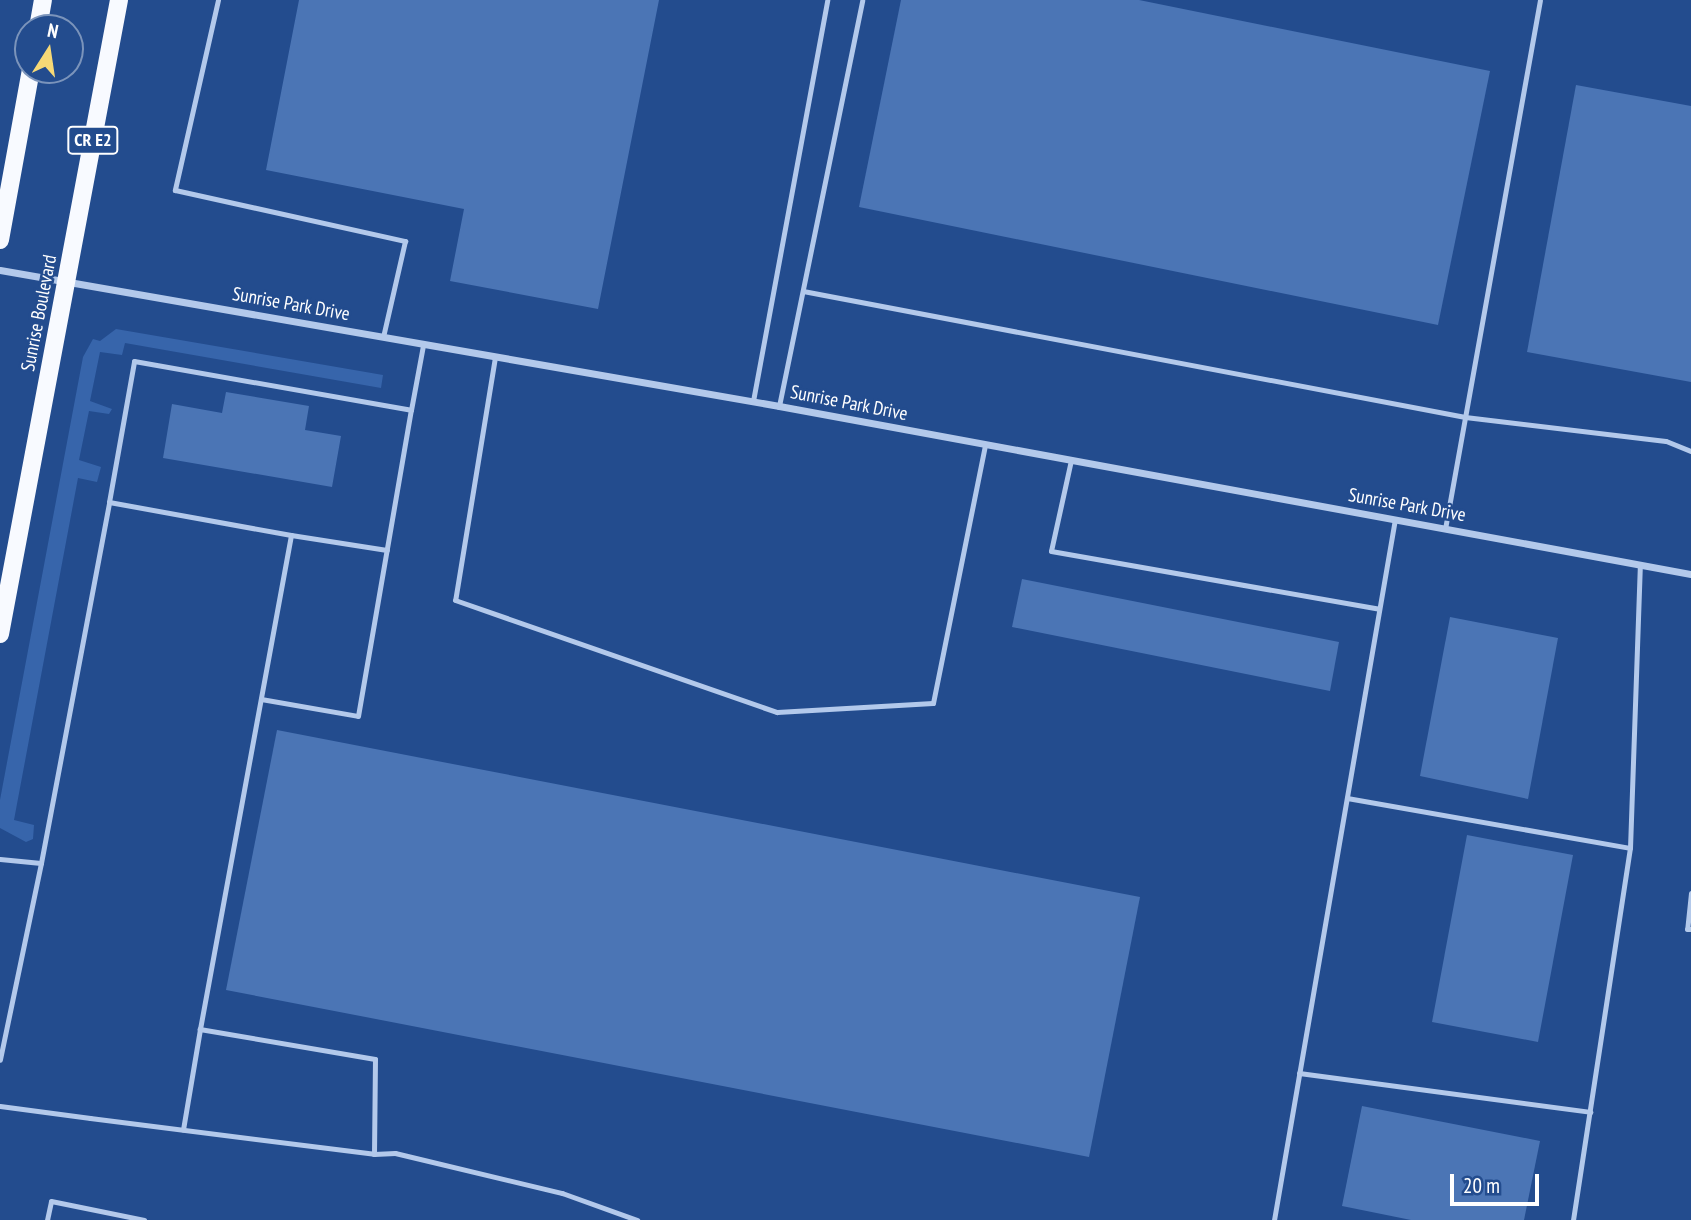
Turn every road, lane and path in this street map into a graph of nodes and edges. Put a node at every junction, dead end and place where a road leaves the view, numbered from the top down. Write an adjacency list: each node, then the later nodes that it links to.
1 (119, 0): 9 (main road, Sunrise Boulevard / CR E2)
2 (218, 0): 11 (lane)
3 (827, 0): 14 (lane)
4 (862, 0): 10 (lane)
5 (1541, 0): 17 (lane)
6 (28, 84): 7 (main road)
7 (0, 240)
8 (0, 270): 9 (street, Sunrise Park Drive)
9 (67, 279): 11 (street, Sunrise Park Drive); 29 (main road, Sunrise Boulevard / CR E2)
10 (803, 291): 15 (lane); 17 (lane)
11 (383, 337): 12 (street, Sunrise Park Drive)
12 (422, 345): 13 (street, Sunrise Park Drive); 16 (lane)
13 (495, 357): 14 (street, Sunrise Park Drive); 18 (lane)
14 (753, 401): 15 (street, Sunrise Park Drive)
15 (779, 406): 18 (street, Sunrise Park Drive)
16 (411, 410): 21 (lane); 25 (lane)
17 (1465, 417): 19 (lane); 23 (lane)
18 (985, 444): 20 (street, Sunrise Park Drive)
19 (1691, 451)
20 (1071, 460): 22 (street, Sunrise Park Drive); 28 (lane)
21 (109, 502): 24 (lane); 34 (lane)
22 (1395, 519): 23 (street, Sunrise Park Drive); 28 (lane)
23 (1445, 528): 26 (street, Sunrise Park Drive)
24 (291, 536): 25 (lane); 30 (lane)
25 (387, 550): 30 (lane)
26 (1640, 564): 27 (street, Sunrise Park Drive); 32 (lane)
27 (1691, 574)
28 (1379, 609): 31 (lane)
29 (0, 634)
30 (261, 699): 37 (lane)
31 (1347, 798): 32 (lane); 39 (lane)
32 (1630, 848): 41 (lane)
33 (0, 859): 34 (lane)
34 (41, 863): 38 (lane)
35 (1691, 893): 36 (lane)
36 (1691, 929)
37 (200, 1029): 42 (lane); 43 (lane)
38 (0, 1060)
39 (1299, 1073): 41 (lane); 47 (lane)
40 (0, 1106): 42 (lane)
41 (1590, 1112): 48 (lane)
42 (183, 1129): 43 (lane)
43 (374, 1154): 46 (lane)
44 (47, 1220): 45 (lane)
45 (144, 1220)
46 (637, 1220)
47 (1274, 1220)
48 (1573, 1220)

